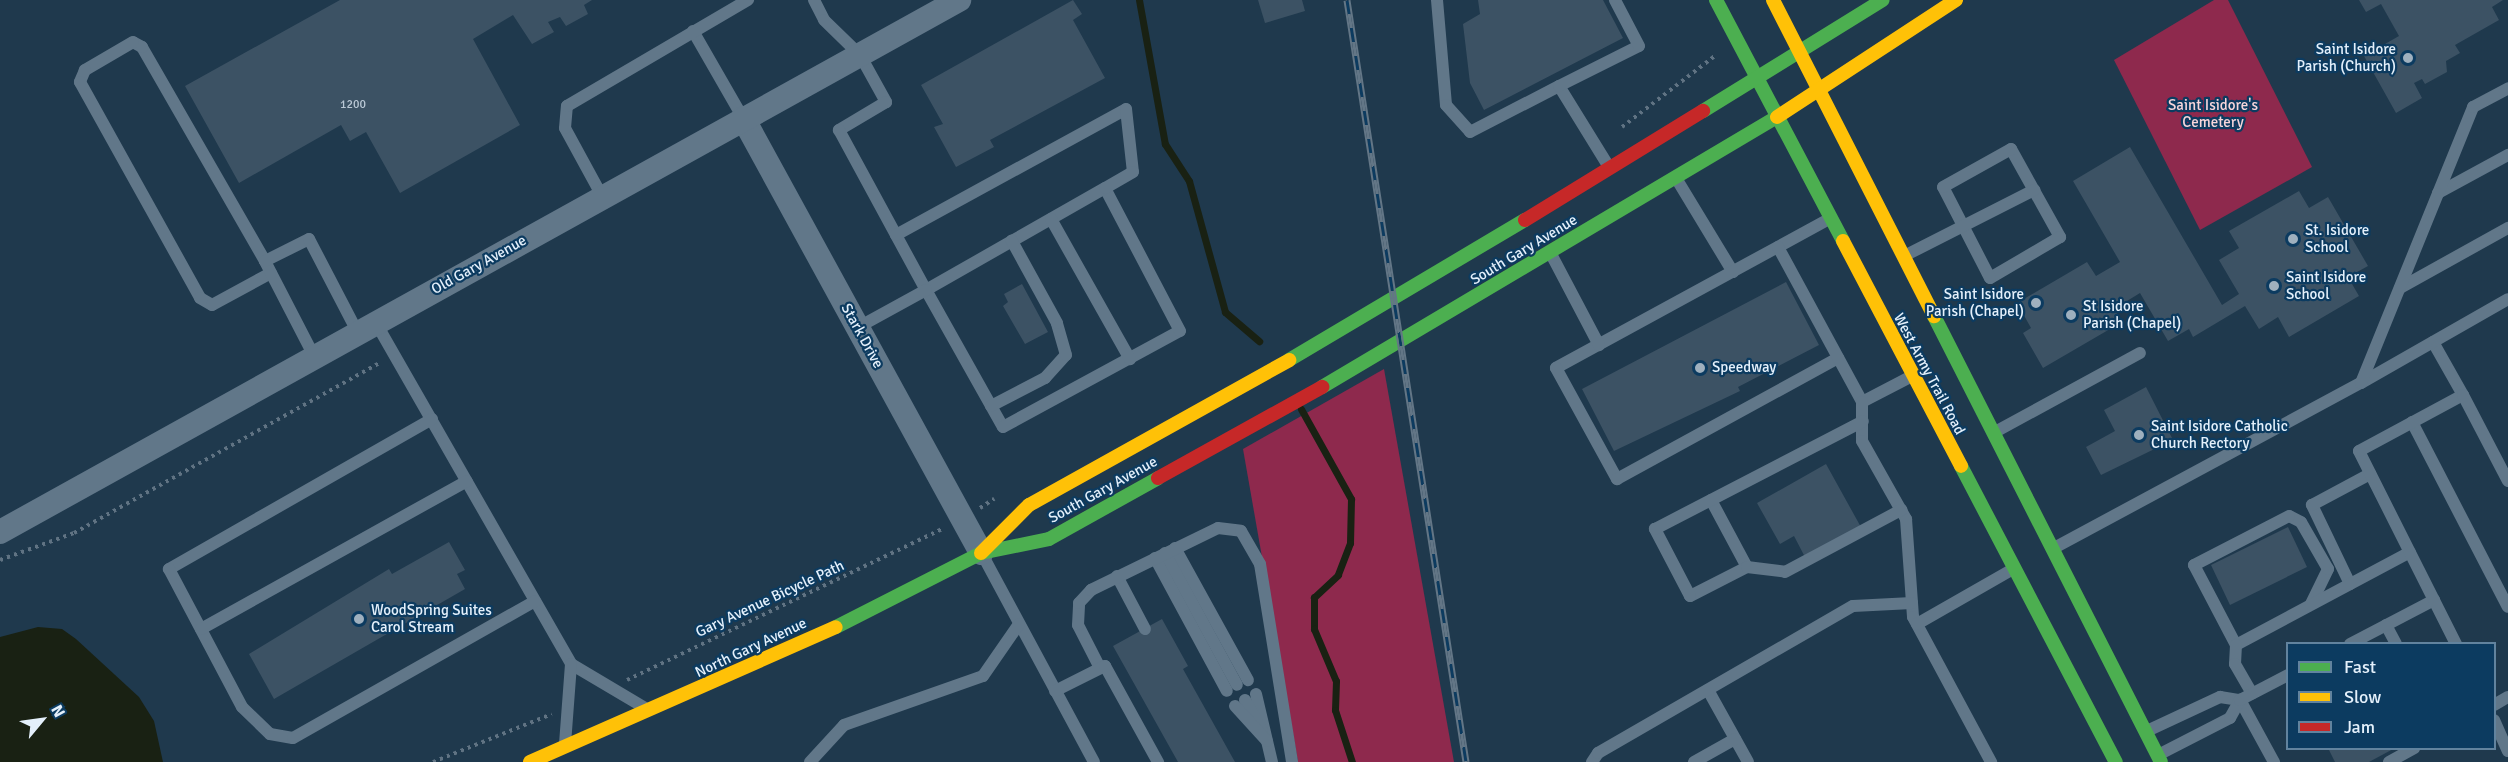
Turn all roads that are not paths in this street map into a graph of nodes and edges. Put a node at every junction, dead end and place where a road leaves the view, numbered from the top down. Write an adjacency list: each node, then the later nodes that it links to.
1 (747, 0): 10 (lane)
2 (814, 0): 12 (lane)
3 (959, 0): 12 (street, Old Gary Avenue)
4 (1437, 0): 14 (lane)
5 (1615, 0): 14 (lane)
6 (1716, 0): 13 (street, West Army Trail Road)
7 (1773, 0): 11 (street, West Army Trail Road)
8 (1884, 0): 11 (street, South Gary Avenue)
9 (1956, 0): 16 (street, South Gary Avenue)
10 (693, 31): 18 (lane); 25 (lane)
11 (1801, 53): 13 (street, South Gary Avenue); 16 (street, West Army Trail Road)
12 (860, 55): 18 (street, Old Gary Avenue); 30 (lane)
13 (1756, 81): 17 (street, West Army Trail Road); 20 (street, South Gary Avenue)
14 (1559, 86): 20 (lane)
15 (2508, 88): 24 (lane)
16 (1820, 91): 17 (street, South Gary Avenue); 34 (street, West Army Trail Road)
17 (1775, 117): 21 (street, South Gary Avenue); 27 (street, West Army Trail Road)
18 (743, 118): 25 (street, Old Gary Avenue); 41 (street, Stark Drive)
19 (2508, 155): 24 (lane)
20 (1612, 171): 65 (street, South Gary Avenue)
21 (1676, 177): 33 (street, South Gary Avenue); 36 (lane)
22 (1105, 188): 26 (lane); 30 (lane); 47 (lane)
23 (2034, 190): 28 (lane); 28 (lane); 28 (lane)
24 (2438, 193): 37 (lane)
25 (602, 196): 40 (street, Old Gary Avenue)
26 (1052, 219): 31 (lane); 47 (lane)
27 (1829, 219): 32 (lane); 48 (street, West Army Trail Road)
28 (1963, 226): 34 (lane)
29 (2508, 228): 37 (lane)
30 (896, 235): 38 (lane)
31 (1012, 241): 38 (lane); 52 (lane)
32 (1778, 247): 36 (lane); 46 (lane)
33 (1551, 253): 43 (lane); 65 (street, South Gary Avenue)
34 (1905, 255): 56 (street, West Army Trail Road)
35 (268, 267): 35 (lane); 40 (lane); 45 (lane)
36 (1733, 272): 43 (lane)
37 (2400, 288): 49 (lane)
38 (926, 290): 41 (lane); 52 (lane)
39 (2508, 299): 42 (lane)
40 (367, 328): 45 (street, Old Gary Avenue); 53 (lane)
41 (857, 328): 65 (street, Stark Drive)
42 (2433, 342): 49 (lane); 50 (lane)
43 (1599, 345): 46 (lane)
44 (2140, 353): 56 (lane)
45 (315, 358): 62 (street, Old Gary Avenue)
46 (1838, 358): 51 (lane)
47 (1130, 359): 52 (lane)
48 (1910, 376): 51 (lane); 68 (street, West Army Trail Road)
49 (2361, 383): 63 (lane)
50 (2463, 395): 55 (lane); 59 (lane)
51 (1862, 402): 54 (lane)
52 (991, 406)
53 (432, 419): 58 (lane); 79 (lane)
54 (1863, 421): 60 (lane); 61 (lane)
55 (2412, 422): 57 (lane); 75 (lane)
56 (1994, 433): 63 (street, West Army Trail Road)
57 (2370, 474): 64 (lane); 70 (lane)
58 (467, 481): 72 (lane); 79 (lane)
59 (2508, 481)
60 (1711, 500): 67 (lane); 67 (lane)
61 (1901, 510): 67 (lane); 73 (lane)
62 (0, 532)
63 (2052, 549): 95 (street, West Army Trail Road)
64 (2410, 552): 70 (lane); 71 (lane)
65 (981, 553): 76 (lane); 93 (street, North Gary Avenue)
66 (1165, 553): 66 (lane); 69 (lane); 106 (lane)
67 (1746, 567)
68 (2014, 568): 77 (lane); 111 (street, West Army Trail Road)
69 (1113, 578): 80 (lane); 86 (lane)
70 (2350, 584): 74 (lane)
71 (2434, 600): 78 (lane); 83 (lane)
72 (534, 602): 79 (lane); 85 (lane)
73 (1912, 603): 77 (lane); 88 (lane)
74 (2311, 604): 84 (lane); 84 (lane)
75 (2508, 607)
76 (1019, 624): 89 (lane); 102 (lane)
77 (1917, 624): 110 (lane)
78 (2386, 625): 81 (lane); 82 (lane)
79 (201, 629)
80 (1145, 629)
81 (2353, 642)
82 (2395, 642)
83 (2455, 642)
84 (2236, 645): 90 (lane)
85 (571, 664): 93 (lane); 97 (lane)
86 (1103, 667): 89 (lane); 104 (lane)
87 (2286, 676): 90 (lane)
88 (1708, 690): 96 (lane); 107 (lane)
89 (1055, 691): 103 (lane)
90 (2252, 694): 92 (lane)
91 (1245, 700): 105 (lane)
92 (2240, 700): 95 (lane); 100 (lane); 112 (lane)
93 (652, 711): 97 (street, North Gary Avenue)
94 (2496, 724): 99 (lane)
95 (2146, 731): 100 (street, West Army Trail Road)
96 (1735, 739): 108 (lane); 109 (lane)
97 (564, 749): 101 (street, North Gary Avenue)
98 (2410, 750): 113 (lane)
99 (2508, 751)
100 (2159, 758)
101 (530, 762)
102 (810, 762)
103 (1094, 762)
104 (1158, 762)
105 (1272, 762)
106 (1292, 762)
107 (1592, 762)
108 (1694, 762)
109 (1748, 762)
110 (1990, 762)
111 (2115, 762)
112 (2274, 762)
113 (2389, 762)

